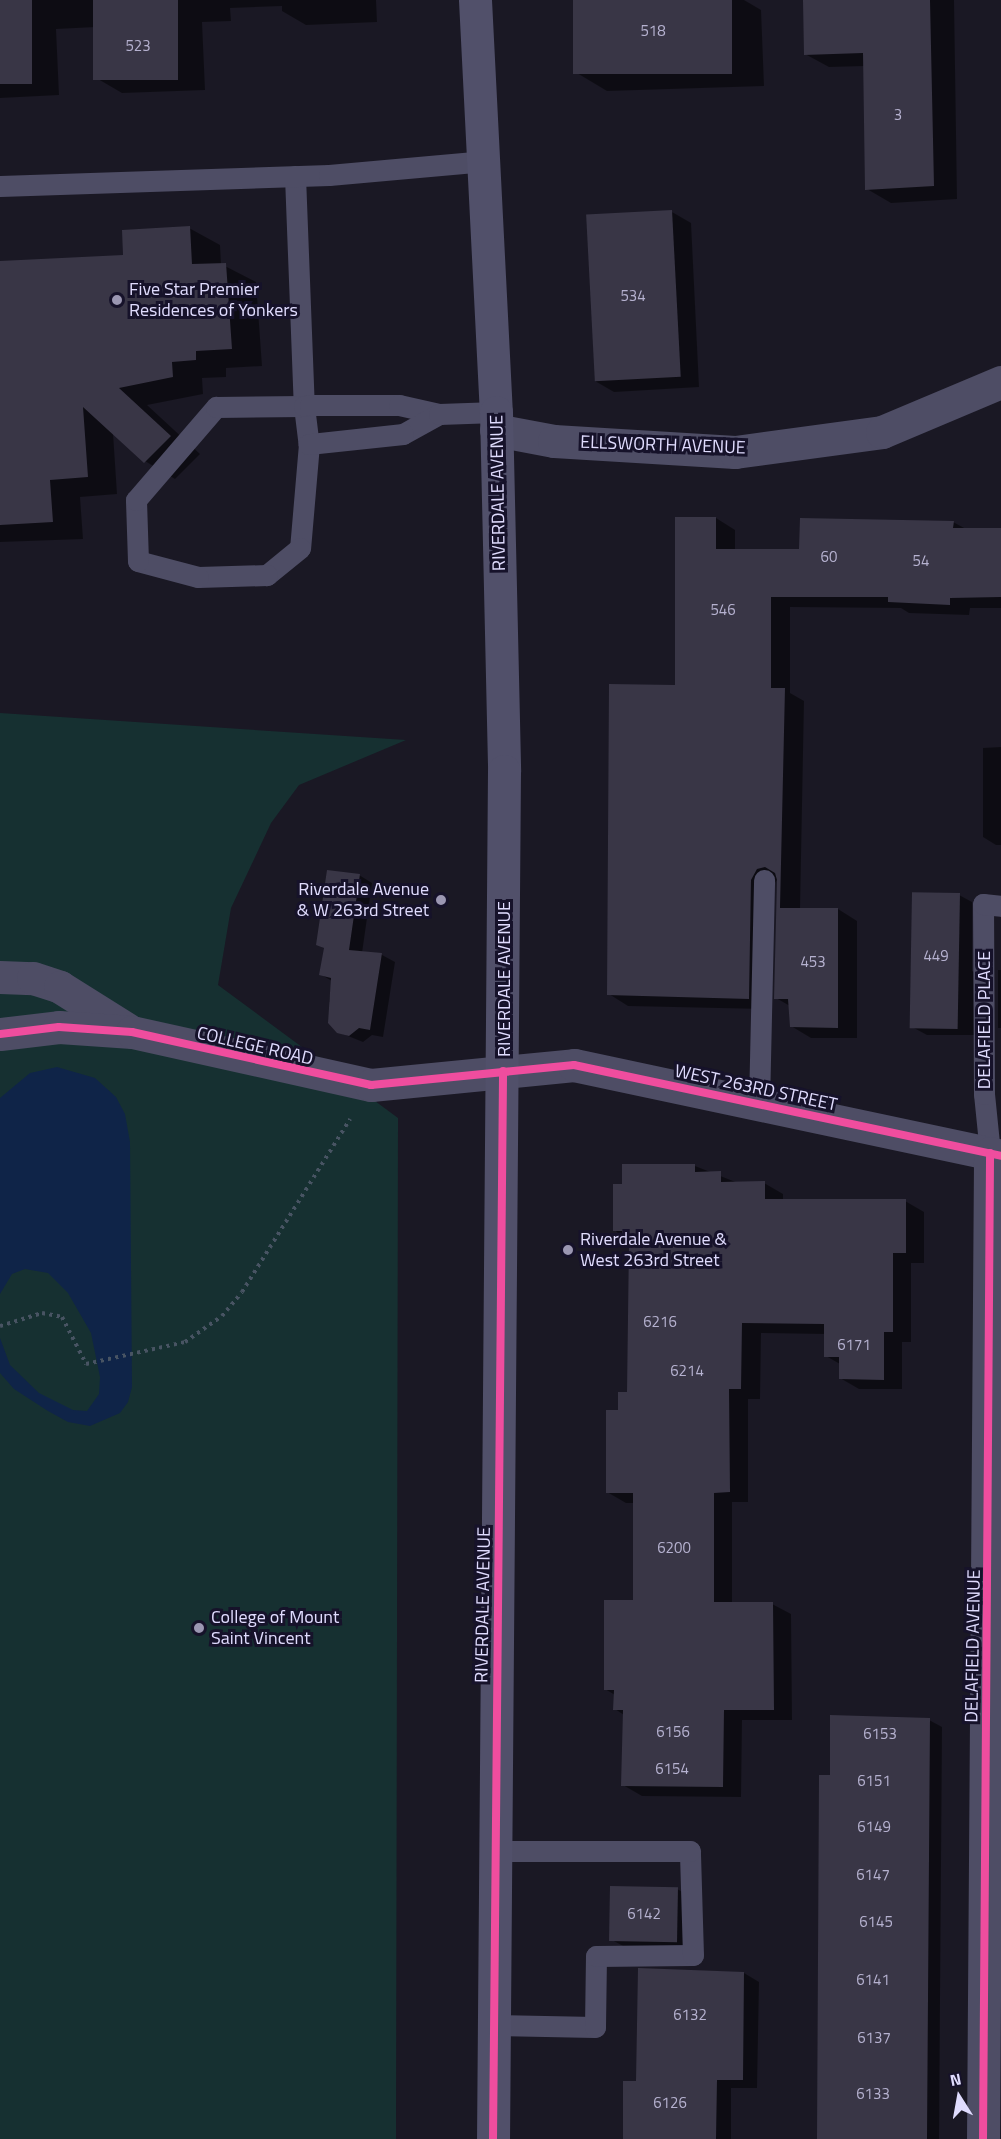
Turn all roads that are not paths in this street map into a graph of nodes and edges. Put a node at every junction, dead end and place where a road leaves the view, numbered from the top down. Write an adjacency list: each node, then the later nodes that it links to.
1 (475, 0): 2 (main road, RIVERDALE AVENUE)
2 (485, 161): 3 (lane); 8 (main road, RIVERDALE AVENUE)
3 (295, 176): 4 (lane); 6 (lane)
4 (0, 186)
5 (1001, 382): 8 (street, ELLSWORTH AVENUE)
6 (304, 406): 7 (lane); 9 (lane); 9 (lane)
7 (439, 414): 8 (lane); 9 (lane)
8 (496, 421): 15 (main road, RIVERDALE AVENUE)
9 (309, 444)
10 (764, 880): 16 (lane)
11 (1001, 906): 17 (lane, DELAFIELD PLACE)
12 (0, 977): 13 (street, COLLEGE ROAD)
13 (132, 1032): 14 (street, COLLEGE ROAD); 15 (street, COLLEGE ROAD)
14 (0, 1034)
15 (503, 1071): 16 (street, WEST 263RD STREET); 18 (main road, RIVERDALE AVENUE)
16 (759, 1104): 17 (street, WEST 263RD STREET)
17 (996, 1154): 21 (street, DELAFIELD AVENUE)
18 (495, 1851): 19 (main road, RIVERDALE AVENUE); 19 (lane)
19 (494, 2025): 20 (main road, RIVERDALE AVENUE)
20 (493, 2139)
21 (983, 2139)

